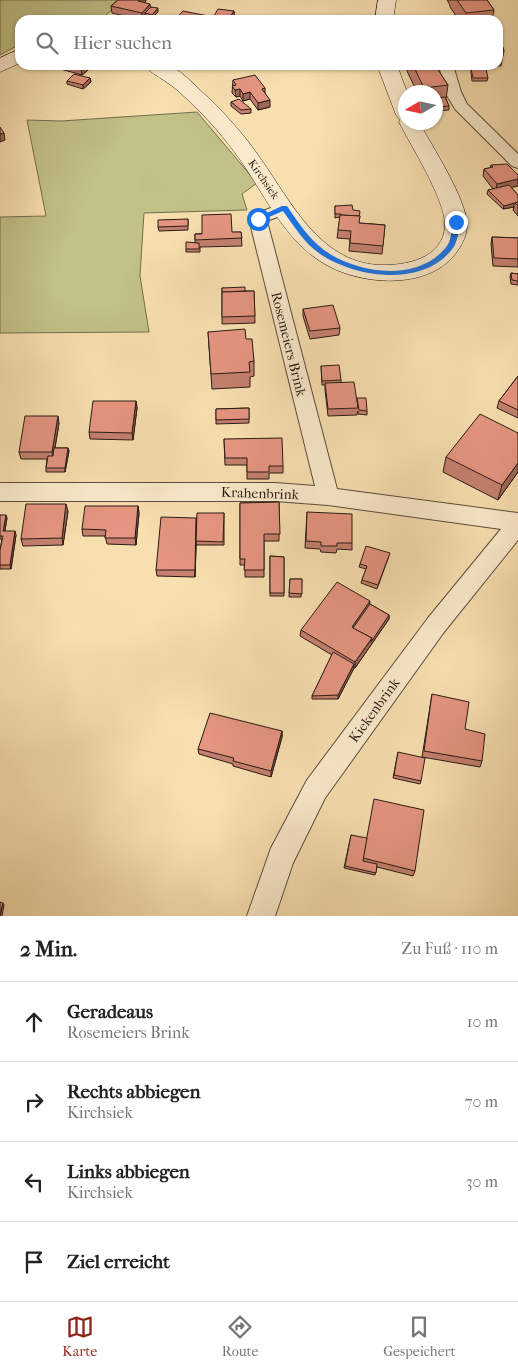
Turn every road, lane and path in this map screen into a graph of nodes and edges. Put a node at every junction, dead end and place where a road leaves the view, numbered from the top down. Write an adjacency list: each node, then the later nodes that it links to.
1 (387, 0): 2 (main road)
2 (385, 15)
3 (15, 58): 4 (main road)
4 (0, 66)
5 (162, 70): 11 (main road, Kirchsiek)
6 (389, 70): 8 (main road)
7 (447, 70): 10 (street)
8 (398, 94)
9 (414, 130): 11 (main road, Kirchsiek)
10 (518, 163)
11 (284, 208): 13 (street, Rosemeiers Brink)
12 (0, 492): 13 (street, Krahenbrink)
13 (328, 496): 14 (street, Krahenbrink)
14 (518, 523): 15 (street, Kiekenbrink)
15 (262, 916)

